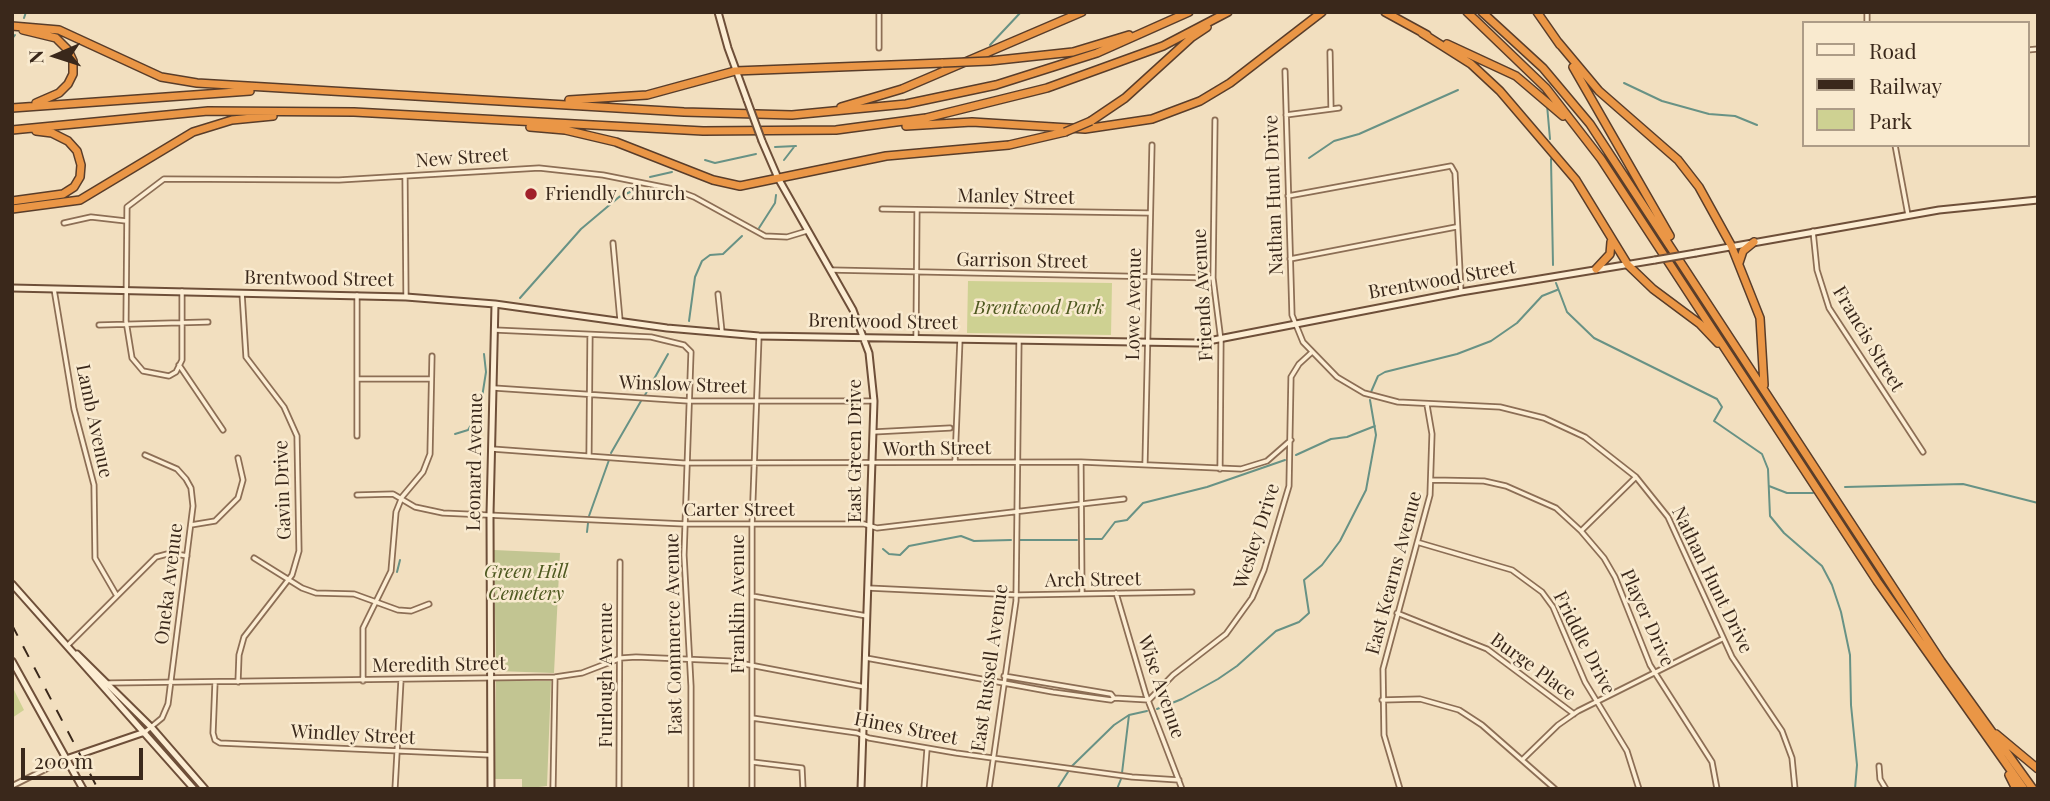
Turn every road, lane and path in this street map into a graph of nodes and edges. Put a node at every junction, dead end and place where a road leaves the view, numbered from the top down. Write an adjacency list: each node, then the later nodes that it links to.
1 (718, 12): 17 (main road, East Green Drive)
2 (879, 12): 15 (street)
3 (1082, 12): 26 (highway)
4 (1189, 12): 11 (highway)
5 (1229, 12): 30 (highway); 35 (highway, bridge)
6 (1322, 12): 30 (highway)
7 (1385, 12): 13 (highway)
8 (1467, 12): 31 (highway)
9 (1482, 12): 56 (highway)
10 (1537, 12): 14 (highway)
11 (1173, 20): 17 (highway, bridge); 26 (highway)
12 (12, 28): 19 (highway); 21 (highway)
13 (1422, 33): 31 (highway); 49 (highway)
14 (1558, 42): 52 (highway); 56 (highway)
15 (879, 48)
16 (1329, 52): 23 (street)
17 (735, 71): 20 (highway); 35 (main road, East Green Drive, bridge)
18 (1285, 71): 25 (street, Nathan Hunt Drive)
19 (275, 89): 20 (highway); 21 (highway)
20 (523, 102): 26 (highway)
21 (14, 108)
22 (1339, 108): 23 (street)
23 (1331, 109): 25 (street)
24 (291, 111): 27 (highway); 29 (highway); 39 (highway)
25 (1286, 114): 36 (street, Nathan Hunt Drive)
26 (792, 115)
27 (495, 120): 30 (highway); 35 (highway)
28 (1214, 120): 61 (street, Friends Avenue)
29 (15, 130): 38 (highway)
30 (836, 130)
31 (1591, 144): 91 (highway)
32 (1152, 145): 42 (street, Lowe Avenue)
33 (1895, 147): 43 (street)
34 (405, 176): 44 (street, New Street); 47 (street, New Street); 70 (street)
35 (778, 178): 47 (main road, East Green Drive)
36 (1288, 196): 46 (street); 53 (street, Nathan Hunt Drive)
37 (2038, 200): 43 (main road, Brentwood Street)
38 (12, 201)
39 (12, 209)
40 (882, 209): 41 (street, Manley Street)
41 (917, 210): 42 (street, Manley Street); 59 (street)
42 (1150, 213): 60 (street, Lowe Avenue)
43 (1908, 215): 48 (main road, Brentwood Street)
44 (126, 221): 45 (street); 65 (street)
45 (64, 223)
46 (1457, 227): 53 (street); 66 (street)
47 (807, 231): 58 (main road, East Green Drive)
48 (1813, 231): 50 (main road, Brentwood Street); 107 (street, Francis Street)
49 (1610, 238): 55 (highway); 57 (highway)
50 (1754, 242): 52 (main road, Brentwood Street); 54 (highway)
51 (613, 243): 72 (street)
52 (1731, 245): 54 (highway); 55 (main road, Brentwood Street, bridge)
53 (1290, 259): 76 (street, Nathan Hunt Drive)
54 (1739, 263): 95 (highway)
55 (1628, 265): 57 (main road, Brentwood Street); 91 (highway)
56 (1684, 265): 95 (highway)
57 (1596, 269): 66 (main road, Brentwood Street)
58 (831, 270): 59 (street, Garrison Street); 82 (main road, East Green Drive)
59 (917, 274): 60 (street, Garrison Street); 83 (street)
60 (1148, 277): 61 (street, Garrison Street); 87 (street, Lowe Avenue)
61 (1213, 278): 86 (street, Friends Avenue)
62 (12, 288): 63 (main road, Brentwood Street)
63 (54, 289): 65 (main road, Brentwood Street); 143 (street, Lamb Avenue)
64 (182, 291): 65 (main road, Brentwood Street); 67 (main road, Brentwood Street); 75 (street)
65 (126, 292): 74 (street)
66 (1461, 292): 76 (main road, Brentwood Street)
67 (243, 293): 69 (main road, Brentwood Street); 136 (street, Gavin Drive)
68 (718, 294): 79 (street)
69 (357, 295): 70 (main road, Brentwood Street); 92 (street)
70 (406, 297): 71 (main road, Brentwood Street)
71 (495, 304): 72 (main road, Brentwood Street); 78 (main road, Leonard Avenue)
72 (620, 320): 79 (main road, Brentwood Street)
73 (208, 322): 75 (street)
74 (127, 323): 75 (street); 77 (street); 90 (street)
75 (181, 323): 90 (street)
76 (1294, 324): 86 (main road, Brentwood Street); 88 (street, Nathan Hunt Drive)
77 (99, 325)
78 (494, 330): 81 (street); 94 (main road, Leonard Avenue)
79 (722, 334): 80 (main road, Brentwood Street)
80 (759, 336): 82 (main road, Brentwood Street); 98 (street, Franklin Avenue)
81 (590, 337): 96 (street); 97 (street, East Commerce Avenue)
82 (866, 338): 83 (main road, Brentwood Street); 99 (main road, East Green Drive)
83 (916, 339): 84 (main road, Brentwood Street)
84 (960, 339): 85 (main road, Brentwood Street); 111 (street)
85 (1019, 340): 87 (main road, Brentwood Street); 112 (street, East Russell Avenue)
86 (1221, 341): 87 (main road, Brentwood Street); 118 (street, Friends Avenue)
87 (1148, 342): 117 (street, Lowe Avenue)
88 (1311, 353): 100 (street, Nathan Hunt Drive); 105 (street, Wesley Drive)
89 (432, 356): 93 (street)
90 (179, 365): 102 (street)
91 (1738, 367): 180 (highway)
92 (357, 379): 93 (street); 104 (street)
93 (431, 379): 122 (street)
94 (492, 388): 96 (street, Winslow Street); 106 (main road, Leonard Avenue)
95 (1766, 393): 176 (highway)
96 (590, 394): 97 (street, Winslow Street); 109 (street)
97 (688, 401): 98 (street, Winslow Street); 114 (street, East Commerce Avenue)
98 (756, 401): 99 (street, Winslow Street); 115 (street, Franklin Avenue)
99 (874, 401): 103 (main road, East Green Drive)
100 (1427, 405): 119 (street, Nathan Hunt Drive); 120 (street, East Kearns Avenue)
101 (950, 428): 103 (street)
102 (223, 430)
103 (873, 432): 116 (main road, East Green Drive)
104 (357, 436)
105 (1291, 440): 118 (street, Worth Street); 171 (street, Wesley Drive)
106 (490, 449): 109 (street, Worth Street); 126 (main road, Leonard Avenue)
107 (1923, 452)
108 (145, 455): 128 (street, Oneka Avenue)
109 (589, 455): 114 (street, Worth Street)
110 (238, 458): 128 (street)
111 (956, 461): 112 (street, Worth Street); 116 (street, Worth Street)
112 (1017, 462): 113 (street, Worth Street); 125 (street, East Russell Avenue)
113 (1082, 462): 117 (street, Worth Street); 124 (street)
114 (687, 463): 115 (street, Worth Street); 127 (street, East Commerce Avenue)
115 (754, 463): 116 (street, Worth Street); 129 (street, Franklin Avenue)
116 (872, 463): 130 (main road, East Green Drive)
117 (1145, 464): 118 (street, Worth Street)
118 (1220, 469)
119 (1636, 477): 131 (street); 149 (street, Nathan Hunt Drive)
120 (1432, 480): 131 (street, Player Drive); 132 (street, East Kearns Avenue)
121 (357, 495): 122 (street, Carter Street)
122 (402, 498): 126 (street, Carter Street); 145 (street)
123 (1124, 499): 124 (street, Carter Street)
124 (1081, 505): 125 (street, Carter Street); 142 (street)
125 (1016, 513): 130 (street, Carter Street); 141 (street, East Russell Avenue)
126 (490, 514): 127 (street, Carter Street); 158 (main road, Leonard Avenue)
127 (685, 524): 129 (street, Carter Street); 153 (street, East Commerce Avenue)
128 (191, 525): 133 (street, Oneka Avenue)
129 (752, 525): 130 (street, Carter Street); 144 (street, Franklin Avenue)
130 (870, 526): 138 (main road, East Green Drive)
131 (1581, 531): 156 (street, Player Drive)
132 (1420, 543): 147 (street, East Kearns Avenue); 173 (street, Friddle Drive)
133 (187, 556): 143 (street); 163 (street, Oneka Avenue)
134 (254, 558): 136 (street)
135 (620, 562): 151 (street, Furlough Avenue)
136 (289, 580): 145 (street); 164 (street, Gavin Drive)
137 (12, 584): 150 (main road)
138 (868, 589): 141 (street, Arch Street); 148 (main road, East Green Drive)
139 (1192, 592): 140 (street, Arch Street)
140 (1116, 593): 142 (street, Arch Street); 171 (street, Wise Avenue)
141 (1017, 594): 142 (street, Arch Street); 157 (street, East Russell Avenue)
142 (1082, 594)
143 (117, 596): 150 (street)
144 (752, 596): 148 (street); 155 (street, Franklin Avenue)
145 (375, 601): 146 (street); 161 (street)
146 (429, 604)
147 (1397, 613): 172 (street, East Kearns Avenue); 174 (street, Burge Place)
148 (867, 616): 152 (main road, East Green Drive)
149 (1723, 639): 156 (street); 210 (street, Nathan Hunt Drive)
150 (67, 646): 165 (main road); 178 (main road)
151 (621, 658): 153 (street, Meredith Street); 159 (street, Meredith Street); 198 (street, Furlough Avenue)
152 (866, 658): 167 (street); 168 (main road, East Green Drive)
153 (690, 659): 155 (street, Meredith Street); 199 (street, East Commerce Avenue)
154 (12, 661): 185 (main road)
155 (752, 667): 168 (street, Meredith Street); 175 (street, Franklin Avenue)
156 (1655, 672): 173 (street); 209 (street, Player Drive)
157 (1004, 676): 167 (street, East Russell Avenue); 170 (street)
158 (493, 677): 159 (street, Meredith Street); 160 (street, Meredith Street); 183 (main road, Leonard Avenue)
159 (555, 677): 197 (street)
160 (401, 680): 161 (street, Meredith Street); 182 (street)
161 (363, 681): 164 (street, Meredith Street)
162 (124, 682): 163 (street, Meredith Street); 165 (street, Meredith Street); 169 (street)
163 (171, 682): 166 (street, Meredith Street); 177 (street, Oneka Avenue)
164 (238, 682): 166 (street, Meredith Street)
165 (109, 683): 169 (main road)
166 (215, 683): 182 (street, Windley Street)
167 (1004, 683): 170 (street); 184 (street, East Russell Avenue)
168 (864, 688): 179 (main road, East Green Drive)
169 (117, 691): 177 (main road)
170 (1114, 698): 171 (street)
171 (1149, 700): 190 (street, Wise Avenue)
172 (1382, 700): 186 (street); 206 (street, East Kearns Avenue)
173 (1598, 701): 174 (street); 208 (street, Friddle Drive)
174 (1574, 714): 186 (street)
175 (752, 718): 179 (street, Hines Street); 187 (street, Franklin Avenue)
176 (1984, 722): 189 (highway); 214 (highway)
177 (152, 728): 178 (street); 194 (main road)
178 (145, 732): 185 (main road); 193 (main road)
179 (863, 736): 181 (street, Hines Street); 202 (main road, East Green Drive)
180 (1993, 747): 212 (highway); 213 (highway)
181 (927, 749): 184 (street, Hines Street); 203 (street)
182 (397, 751): 183 (street, Windley Street); 195 (street)
183 (491, 755): 196 (main road, Leonard Avenue)
184 (992, 758): 190 (street, Hines Street); 204 (street, East Russell Avenue)
185 (65, 759): 191 (street); 192 (main road)
186 (1522, 760): 207 (street)
187 (752, 762): 200 (street, Franklin Avenue); 201 (street)
188 (1879, 766): 211 (street)
189 (2038, 769)
190 (1179, 780): 205 (street, Wise Avenue)
191 (13, 784)
192 (83, 789)
193 (194, 789)
194 (205, 789)
195 (395, 789)
196 (491, 789)
197 (553, 789)
198 (619, 789)
199 (691, 789)
200 (752, 789)
201 (803, 789)
202 (861, 789)
203 (924, 789)
204 (989, 789)
205 (1182, 789)
206 (1400, 789)
207 (1555, 789)
208 (1639, 789)
209 (1717, 789)
210 (1795, 789)
211 (1886, 789)
212 (2016, 789)
213 (2024, 789)
214 (2033, 789)

